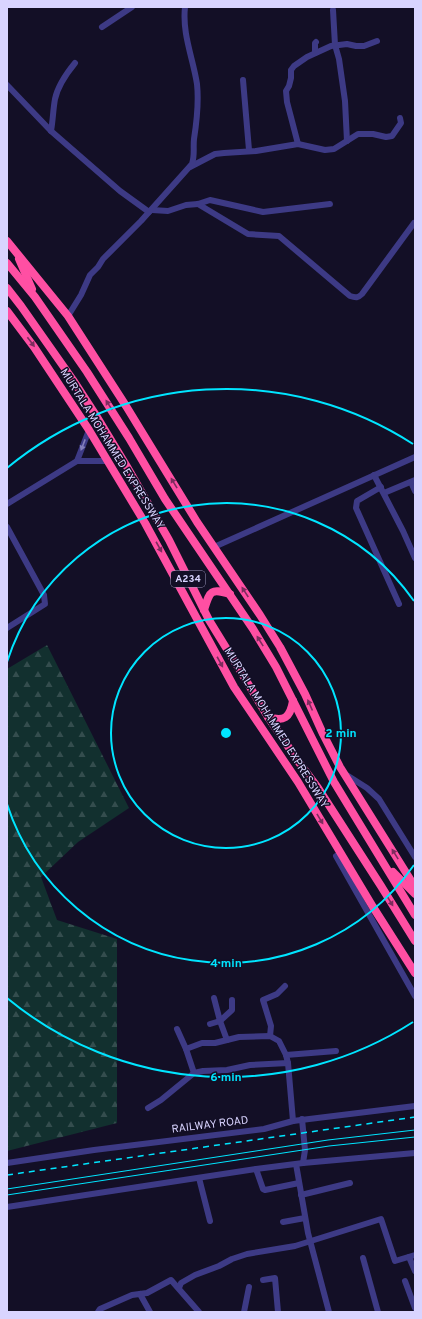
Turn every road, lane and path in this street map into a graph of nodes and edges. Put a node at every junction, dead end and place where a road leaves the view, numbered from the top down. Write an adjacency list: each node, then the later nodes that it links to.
1 (132, 7): 4 (street)
2 (186, 7): 17 (street)
3 (333, 10): 7 (street)
4 (102, 27)
5 (377, 41): 7 (street)
6 (316, 42): 8 (street)
7 (335, 45): 8 (street); 14 (street)
8 (315, 53): 15 (street)
9 (75, 63): 13 (street)
10 (243, 80): 16 (street)
11 (7, 85): 13 (street)
12 (400, 118): 14 (street)
13 (51, 131): 20 (street)
14 (348, 141): 15 (street)
15 (298, 144): 16 (street)
16 (249, 150): 17 (street)
17 (188, 168): 20 (street)
18 (198, 204): 19 (street); 20 (street); 21 (street)
19 (330, 204)
20 (151, 211): 30 (street)
21 (414, 223)
22 (7, 241): 23 (highway)
23 (16, 252): 27 (highway); 30 (highway)
24 (7, 263): 27 (highway, MURTALA MOHAMMED EXPRESSWAY / A234)
25 (7, 288): 28 (highway, MURTALA MOHAMMED EXPRESSWAY / A234)
26 (7, 296): 28 (highway)
27 (35, 298): 44 (highway, MURTALA MOHAMMED EXPRESSWAY / A234, one-way to 27)
28 (21, 306): 46 (highway, MURTALA MOHAMMED EXPRESSWAY / A234)
29 (7, 311): 31 (highway, MURTALA MOHAMMED EXPRESSWAY, one-way to 31)
30 (68, 316): 42 (highway, one-way to 30)
31 (89, 430): 33 (street, one-way to 33); 34 (highway, MURTALA MOHAMMED EXPRESSWAY)
32 (415, 457): 35 (street)
33 (77, 461): 34 (street); 40 (street)
34 (108, 461): 52 (highway, MURTALA MOHAMMED EXPRESSWAY, one-way to 52)
35 (374, 475): 37 (street); 42 (street)
36 (413, 481): 38 (street); 39 (street)
37 (381, 487): 39 (street); 45 (street)
38 (415, 491)
39 (384, 493): 43 (street)
40 (7, 504)
41 (7, 527): 47 (street)
42 (214, 547): 51 (highway, one-way to 42)
43 (415, 558)
44 (230, 594): 46 (highway); 48 (highway, MURTALA MOHAMMED EXPRESSWAY / A234, one-way to 44)
45 (399, 604)
46 (204, 610): 49 (highway, MURTALA MOHAMMED EXPRESSWAY / A234)
47 (7, 628)
48 (294, 701): 49 (highway); 50 (highway, MURTALA MOHAMMED EXPRESSWAY / A234)
49 (268, 717): 58 (highway, MURTALA MOHAMMED EXPRESSWAY / A234, one-way to 58)
50 (324, 762): 51 (highway); 54 (highway, MURTALA MOHAMMED EXPRESSWAY / A234)
51 (344, 774): 53 (street); 55 (highway, one-way to 51)
52 (341, 853): 59 (highway, MURTALA MOHAMMED EXPRESSWAY); 61 (street)
53 (415, 857)
54 (384, 864): 56 (highway); 57 (highway, MURTALA MOHAMMED EXPRESSWAY / A234)
55 (415, 887)
56 (415, 894)
57 (415, 915)
58 (415, 941)
59 (415, 973)
60 (285, 986): 67 (street)
61 (415, 996)
62 (214, 998): 64 (street)
63 (232, 1000): 64 (street)
64 (220, 1021): 65 (street); 68 (street)
65 (210, 1024)
66 (177, 1029): 69 (street)
67 (270, 1036): 68 (street); 71 (street)
68 (227, 1040): 69 (street)
69 (186, 1049): 73 (street)
70 (336, 1051): 71 (street)
71 (286, 1055): 72 (street)
72 (288, 1063): 73 (street); 77 (street)
73 (194, 1073): 75 (street)
74 (415, 1106): 76 (street, RAILWAY ROAD)
75 (148, 1108)
76 (302, 1120): 77 (street, RAILWAY ROAD); 80 (street)
77 (293, 1121): 79 (street, RAILWAY ROAD)
78 (415, 1153): 80 (street)
79 (7, 1163)
80 (300, 1163): 81 (street); 83 (street)
81 (256, 1169): 82 (street); 83 (street)
82 (200, 1178): 86 (street); 88 (street)
83 (299, 1183): 85 (street)
84 (350, 1183): 85 (street)
85 (301, 1195): 87 (street)
86 (7, 1208)
87 (305, 1218): 89 (street); 90 (street)
88 (210, 1221)
89 (283, 1222)
90 (310, 1241): 91 (street); 97 (street); 105 (street)
91 (412, 1256): 93 (street)
92 (363, 1258): 106 (street)
93 (415, 1271)
94 (263, 1280): 104 (street)
95 (406, 1280): 99 (street)
96 (249, 1287): 103 (street)
97 (179, 1288): 98 (street); 102 (street)
98 (140, 1294): 100 (street); 101 (street)
99 (415, 1308)
100 (98, 1312)
101 (150, 1312)
102 (199, 1312)
103 (244, 1312)
104 (278, 1312)
105 (329, 1312)
106 (378, 1312)

